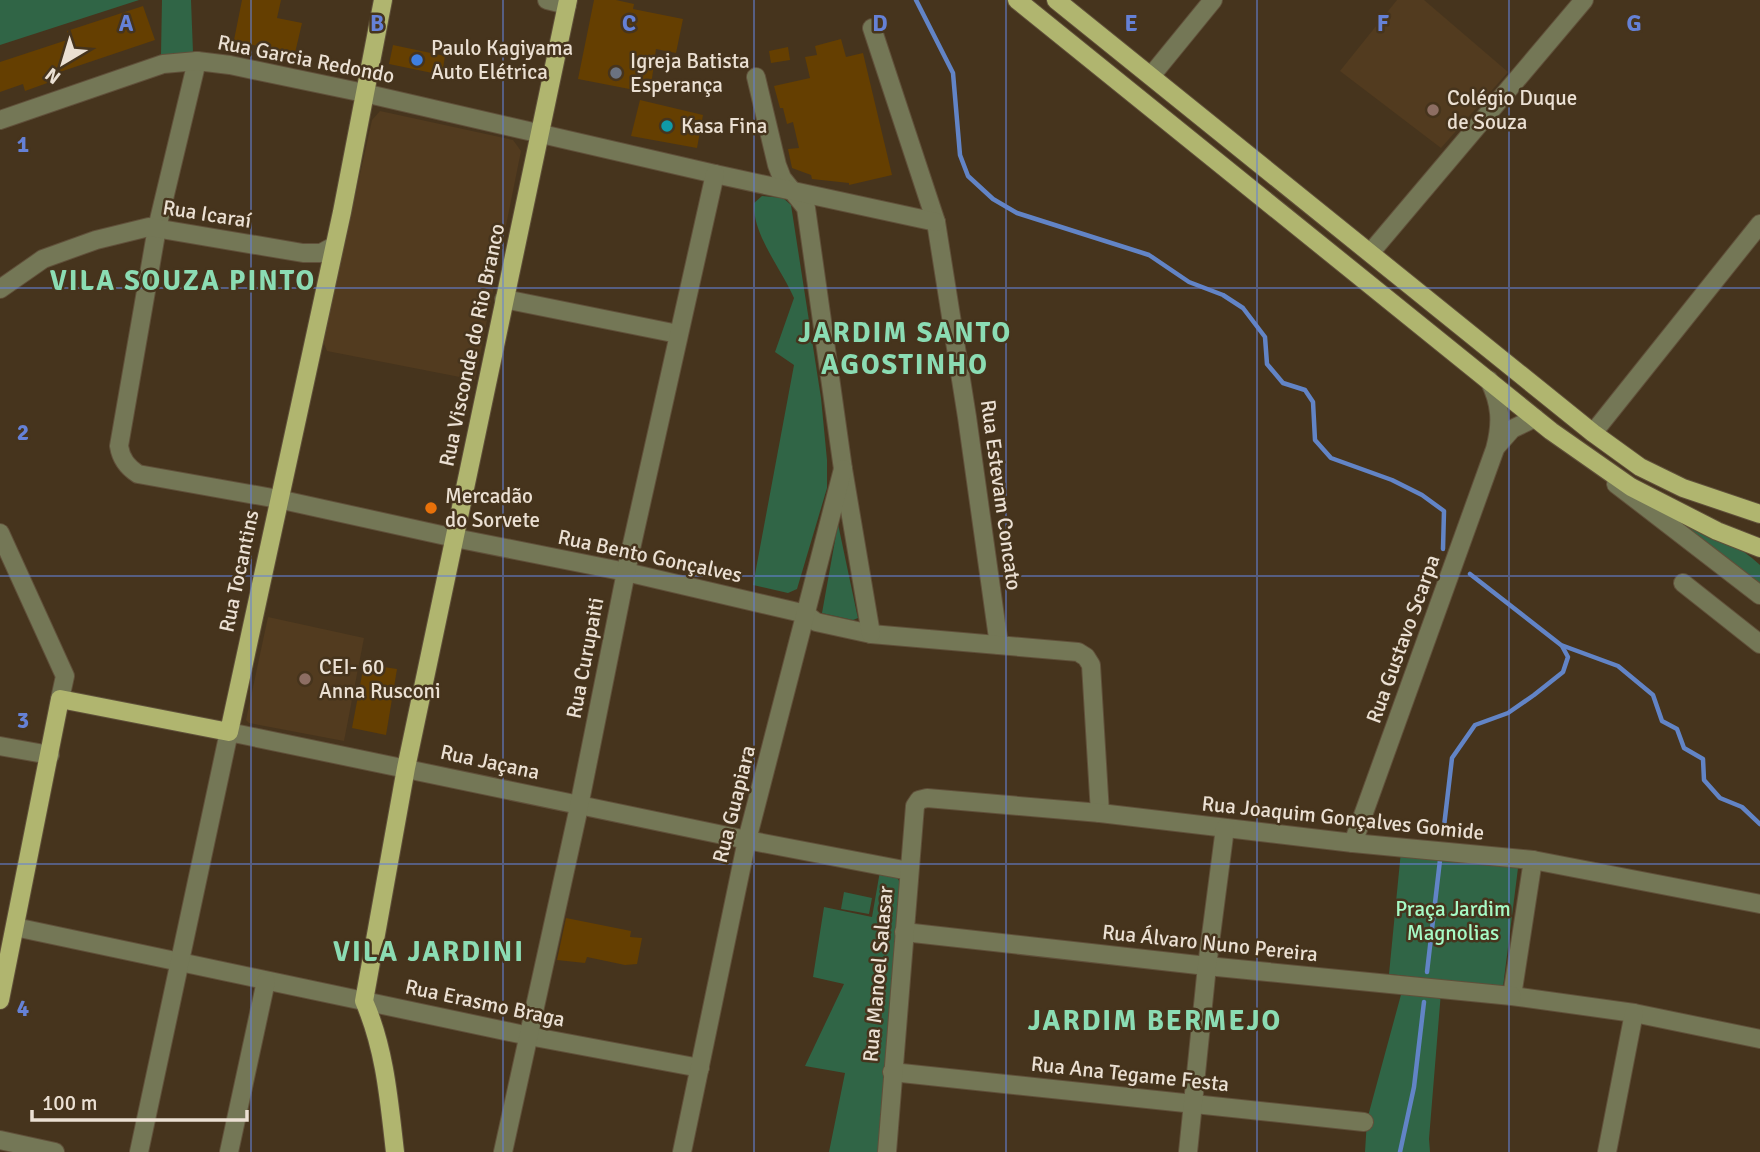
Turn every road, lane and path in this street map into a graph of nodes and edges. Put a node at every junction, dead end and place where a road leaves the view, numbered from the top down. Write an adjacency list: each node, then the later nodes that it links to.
1 (383, 0): 12 (main road, Rua Tocantins)
2 (547, 0): 7 (street)
3 (1017, 0): 25 (main road)
4 (1056, 0): 10 (main road)
5 (1213, 0): 10 (street)
6 (1584, 0): 21 (street)
7 (567, 2): 14 (main road, Rua Visconde do Rio Branco)
8 (872, 28): 17 (street, Rua Estevam Concato)
9 (197, 61): 12 (street, Rua Garcia Redondo); 13 (street, Rua Garcia Redondo); 19 (street)
10 (1151, 76): 21 (main road)
11 (757, 77): 16 (street)
12 (365, 93): 14 (street, Rua Garcia Redondo); 20 (main road, Rua Tocantins)
13 (0, 120)
14 (539, 133): 15 (street, Rua Garcia Redondo); 23 (main road, Rua Visconde do Rio Branco)
15 (715, 174): 16 (street, Rua Garcia Redondo); 24 (street, Rua Curupaiti)
16 (793, 191): 17 (street, Rua Garcia Redondo); 30 (street)
17 (936, 222): 42 (street, Rua Estevam Concato)
18 (1760, 224): 28 (street)
19 (157, 228): 20 (street, Rua Icaraí); 22 (street, Rua Icaraí); 31 (street, Rua Bento Gonçalves)
20 (334, 246): 31 (main road, Rua Tocantins)
21 (1371, 253): 28 (main road)
22 (0, 289)
23 (504, 299): 24 (street); 34 (main road, Rua Visconde do Rio Branco)
24 (678, 334): 36 (street, Rua Curupaiti)
25 (1489, 380): 26 (main road); 29 (street, Rua Gustavo Scarpa)
26 (1535, 418): 27 (main road); 29 (street, Rua Gustavo Scarpa)
27 (1551, 431): 35 (main road); 38 (street)
28 (1593, 433): 32 (main road)
29 (1495, 449): 53 (street, Rua Gustavo Scarpa)
30 (843, 469): 39 (street, Rua Guapiara); 40 (street)
31 (278, 499): 34 (street, Rua Bento Gonçalves); 44 (main road, Rua Tocantins)
32 (1760, 514)
33 (0, 533): 43 (street)
34 (455, 538): 36 (street, Rua Bento Gonçalves); 47 (main road, Rua Visconde do Rio Branco)
35 (1760, 548)
36 (626, 572): 39 (street, Rua Bento Gonçalves); 49 (street, Rua Curupaiti)
37 (1683, 583): 41 (street)
38 (1760, 595)
39 (806, 614): 40 (street, Rua Bento Gonçalves); 52 (street, Rua Guapiara)
40 (871, 634): 42 (street, Rua Bento Gonçalves)
41 (1760, 644)
42 (999, 645): 50 (street, Rua Bento Gonçalves)
43 (61, 699): 44 (main road, Rua Jaçana); 46 (main road)
44 (229, 732): 47 (street, Rua Jaçana); 59 (street, Rua Tocantins)
45 (0, 746): 46 (street)
46 (50, 755): 57 (main road)
47 (406, 768): 49 (street, Rua Jaçana); 64 (main road, Rua Visconde do Rio Branco)
48 (919, 800): 50 (street, Rua Joaquim Gonçalves Gomide); 55 (street, Rua Manoel Salasar)
49 (580, 804): 52 (street, Rua Jaçana); 66 (street, Rua Curupaiti)
50 (1100, 813): 51 (street, Rua Joaquim Gonçalves Gomide)
51 (1225, 828): 53 (street, Rua Joaquim Gonçalves Gomide); 60 (street)
52 (747, 840): 55 (street, Rua Jaçana); 68 (street, Rua Guapiara)
53 (1353, 843): 54 (street, Rua Joaquim Gonçalves Gomide)
54 (1533, 860): 56 (street, Rua Joaquim Gonçalves Gomide); 62 (street)
55 (909, 871): 58 (street, Rua Manoel Salasar)
56 (1760, 904)
57 (15, 927): 59 (street, Rua Erasmo Braga); 63 (main road)
58 (904, 932): 60 (street, Rua Álvaro Nuno Pereira); 69 (street, Rua Manoel Salasar)
59 (181, 963): 61 (street, Rua Erasmo Braga); 74 (street, Rua Tocantins)
60 (1207, 966): 62 (street, Rua Álvaro Nuno Pereira); 70 (street)
61 (266, 981): 64 (street, Rua Erasmo Braga); 75 (street)
62 (1512, 996): 65 (street, Rua Álvaro Nuno Pereira)
63 (0, 1000)
64 (364, 1001): 66 (street, Rua Erasmo Braga); 76 (main road)
65 (1634, 1013): 67 (street, Rua Álvaro Nuno Pereira); 81 (street)
66 (529, 1036): 68 (street, Rua Erasmo Braga); 77 (street, Rua Curupaiti)
67 (1760, 1039)
68 (700, 1068): 78 (street, Rua Guapiara)
69 (892, 1072): 70 (street, Rua Ana Tegame Festa); 79 (street, Rua Manoel Salasar)
70 (1193, 1103): 71 (street, Rua Ana Tegame Festa); 80 (street)
71 (1364, 1122)
72 (0, 1140): 73 (street)
73 (55, 1152)
74 (139, 1152)
75 (229, 1152)
76 (395, 1152)
77 (503, 1152)
78 (682, 1152)
79 (887, 1152)
80 (1188, 1152)
81 (1607, 1152)

